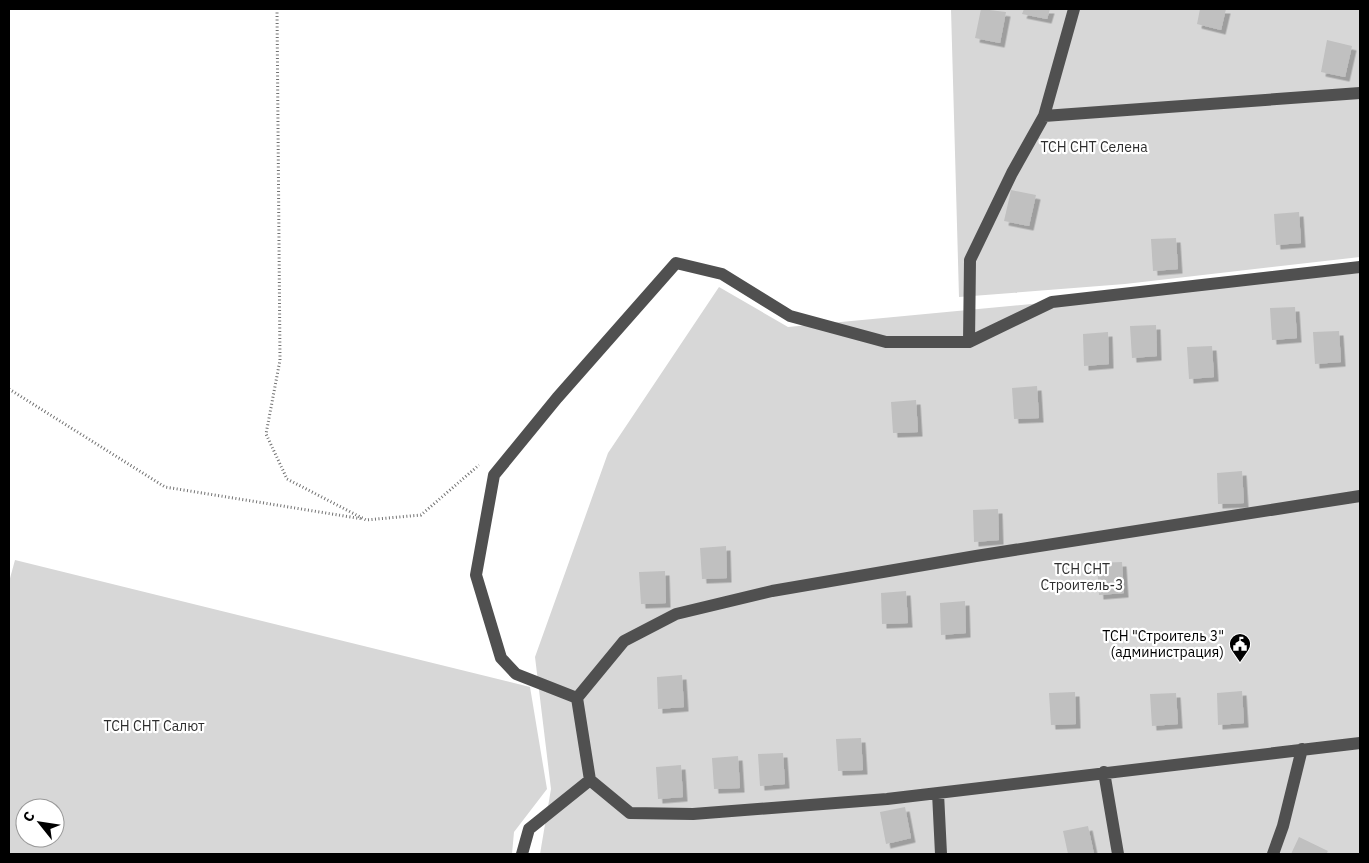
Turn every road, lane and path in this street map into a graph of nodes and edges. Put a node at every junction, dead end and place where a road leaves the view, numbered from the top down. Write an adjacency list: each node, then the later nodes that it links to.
1 (277, 9): 10 (path)
2 (1074, 9): 4 (lane)
3 (1360, 93): 4 (lane)
4 (1044, 116): 6 (lane)
5 (1360, 267): 6 (lane)
6 (969, 342): 8 (lane)
7 (9, 389): 10 (path)
8 (494, 475): 10 (path); 11 (lane)
9 (1360, 496): 11 (lane)
10 (366, 520)
11 (577, 698): 15 (lane)
12 (1360, 743): 13 (lane)
13 (1302, 749): 14 (lane); 20 (lane)
14 (1104, 772): 16 (lane); 19 (lane)
15 (590, 780): 16 (lane); 17 (lane)
16 (938, 793): 18 (lane)
17 (522, 854)
18 (941, 854)
19 (1118, 854)
20 (1273, 854)

